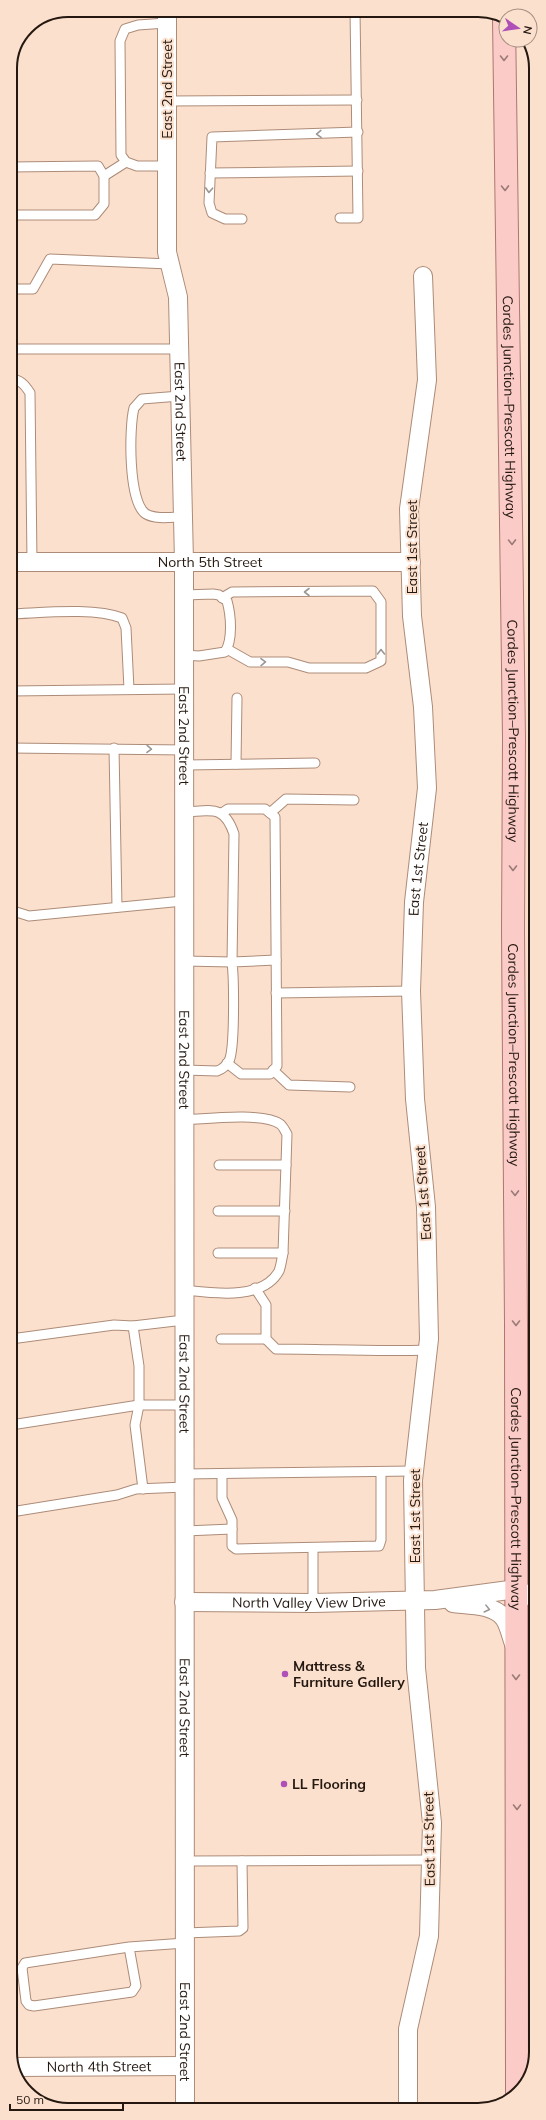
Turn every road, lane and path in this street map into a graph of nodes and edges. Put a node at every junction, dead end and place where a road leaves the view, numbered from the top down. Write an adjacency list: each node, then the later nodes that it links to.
1 (163, 17): 8 (lane)
2 (166, 17): 6 (street, East 2nd Street)
3 (355, 17): 5 (lane)
4 (504, 48): 86 (main road, Cordes Junction–Prescott Highway, one-way to 86)
5 (357, 100): 6 (lane); 7 (lane)
6 (167, 101): 9 (street, East 2nd Street)
7 (358, 132): 11 (lane); 12 (lane, one-way to 12)
8 (126, 162): 9 (lane); 13 (lane)
9 (167, 166): 17 (street, East 2nd Street)
10 (17, 167): 13 (lane)
11 (358, 172): 12 (lane); 15 (lane)
12 (210, 173): 16 (lane, one-way to 16)
13 (104, 176): 14 (lane)
14 (17, 215)
15 (340, 218)
16 (242, 219)
17 (170, 264): 19 (lane); 21 (street, East 2nd Street)
18 (423, 276): 28 (street, East 1st Street)
19 (17, 289)
20 (17, 349): 21 (lane)
21 (179, 349): 23 (street, East 2nd Street)
22 (17, 380): 26 (lane)
23 (180, 396): 24 (street, East 2nd Street); 24 (lane)
24 (183, 517): 27 (street, East 2nd Street)
25 (17, 562): 26 (street, North 5th Street)
26 (32, 562): 27 (street, North 5th Street)
27 (184, 562): 28 (street, North 5th Street); 29 (street, East 2nd Street)
28 (411, 562): 53 (street, East 1st Street)
29 (184, 595): 30 (lane); 33 (street, East 2nd Street)
30 (222, 598): 32 (lane); 32 (lane, one-way to 30)
31 (17, 614): 34 (lane)
32 (227, 649): 33 (lane)
33 (184, 655): 35 (street, East 2nd Street)
34 (129, 689): 35 (lane); 36 (lane)
35 (184, 689): 40 (street, East 2nd Street)
36 (17, 691)
37 (237, 698): 42 (lane)
38 (17, 748): 39 (lane)
39 (114, 748): 40 (lane, one-way to 40); 48 (lane)
40 (185, 757): 42 (lane); 44 (street, East 2nd Street)
41 (315, 763): 42 (lane)
42 (236, 764)
43 (354, 800): 46 (lane)
44 (184, 812): 45 (lane); 47 (street, East 2nd Street)
45 (222, 813): 46 (lane); 52 (lane)
46 (270, 813): 50 (lane)
47 (183, 901): 48 (lane); 51 (street, East 2nd Street)
48 (117, 907): 49 (lane)
49 (17, 912)
50 (276, 960): 52 (lane); 54 (lane)
51 (184, 961): 52 (lane); 56 (street, East 2nd Street)
52 (232, 962): 55 (lane)
53 (411, 991): 54 (lane); 73 (street, East 1st Street)
54 (276, 993): 57 (lane)
55 (227, 1063): 56 (lane); 57 (lane)
56 (184, 1070): 59 (street, East 2nd Street)
57 (273, 1070): 58 (lane)
58 (350, 1087)
59 (184, 1120): 61 (lane); 67 (street, East 2nd Street)
60 (219, 1165): 61 (lane)
61 (286, 1166): 63 (lane)
62 (218, 1211): 63 (lane)
63 (284, 1211): 65 (lane)
64 (218, 1253): 65 (lane)
65 (283, 1253): 66 (lane)
66 (255, 1288): 67 (lane); 71 (lane)
67 (184, 1290): 68 (street, East 2nd Street)
68 (184, 1320): 69 (lane); 75 (street, East 2nd Street)
69 (133, 1326): 70 (lane); 74 (lane)
70 (17, 1338)
71 (266, 1339): 72 (lane); 73 (lane)
72 (220, 1340)
73 (428, 1350): 78 (street, East 1st Street)
74 (139, 1405): 75 (lane); 76 (lane); 81 (lane)
75 (184, 1405): 80 (street, East 2nd Street)
76 (17, 1424)
77 (381, 1472): 78 (lane); 79 (lane); 85 (lane)
78 (413, 1472): 88 (street, East 1st Street)
79 (222, 1474): 80 (lane); 83 (lane)
80 (185, 1481): 81 (lane); 84 (street, East 2nd Street)
81 (143, 1489): 82 (lane)
82 (17, 1511)
83 (232, 1529): 84 (lane); 85 (lane)
84 (185, 1531): 90 (street, East 2nd Street)
85 (313, 1548): 91 (lane)
86 (516, 1589): 87 (street); 89 (street, North Valley View Drive); 92 (main road, Cordes Junction–Prescott Highway)
87 (529, 1596)
88 (416, 1600): 89 (street, North Valley View Drive); 91 (street, North Valley View Drive); 93 (street, East 1st Street)
89 (435, 1600): 92 (street, North Valley View Drive, one-way to 92)
90 (184, 1602): 91 (street, North Valley View Drive); 94 (street, East 2nd Street)
91 (313, 1603)
92 (516, 1647): 100 (main road, Cordes Junction–Prescott Highway, one-way to 100)
93 (431, 1860): 95 (lane); 102 (street, East 1st Street)
94 (185, 1861): 95 (lane); 96 (street, East 2nd Street)
95 (242, 1861): 96 (lane)
96 (185, 1938): 97 (lane); 98 (street, East 2nd Street)
97 (129, 1947): 97 (lane)
98 (185, 2066): 99 (street, North 4th Street); 101 (street, East 2nd Street)
99 (20, 2067)
100 (517, 2084)
101 (185, 2103)
102 (408, 2103)

